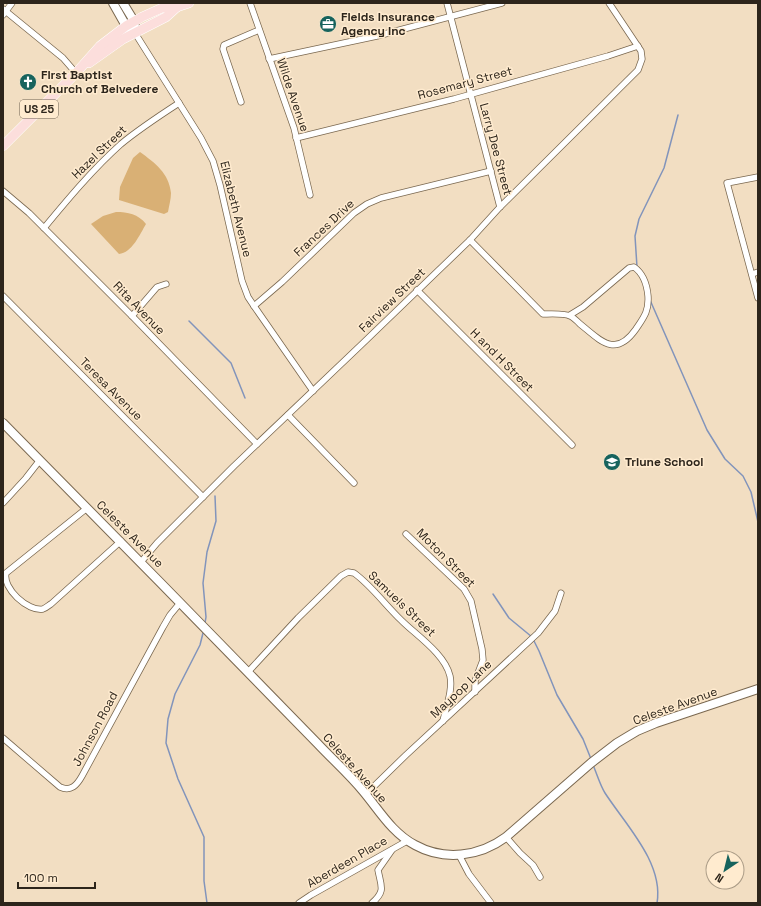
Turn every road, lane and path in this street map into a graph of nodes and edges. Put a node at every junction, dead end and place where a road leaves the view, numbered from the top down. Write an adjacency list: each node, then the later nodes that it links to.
1 (12, 3): 10 (street)
2 (113, 3): 12 (street)
3 (123, 3): 12 (street)
4 (189, 3): 9 (main road, US 25)
5 (250, 3): 13 (street, Wilde Avenue)
6 (446, 3): 11 (street, Larry Dee Street)
7 (502, 3): 11 (street)
8 (609, 3): 15 (street)
9 (177, 7): 12 (main road, US 25); 14 (main road, US 25)
10 (4, 12): 17 (street)
11 (449, 16): 16 (street); 18 (street, Larry Dee Street)
12 (130, 24): 14 (street); 17 (main road, US 25)
13 (259, 30): 16 (street, Wilde Avenue); 20 (street)
14 (135, 33): 17 (main road, US 25); 19 (street, Elizabeth Avenue)
15 (638, 46): 18 (street, Rosemary Street); 27 (street, Fairview Street)
16 (269, 59): 21 (street, Wilde Avenue)
17 (76, 73): 22 (main road, US 25)
18 (470, 94): 21 (street, Rosemary Street); 23 (street, Larry Dee Street)
19 (179, 102): 28 (street, Hazel Street); 35 (street, Elizabeth Avenue)
20 (241, 102)
21 (296, 138): 26 (street, Wilde Avenue)
22 (3, 146)
23 (491, 171): 27 (street, Larry Dee Street); 35 (street, Frances Drive)
24 (758, 177): 30 (street)
25 (3, 190): 28 (street, Rita Avenue)
26 (310, 195)
27 (500, 207): 29 (street, Fairview Street)
28 (44, 228): 37 (street, Rita Avenue)
29 (470, 240): 32 (street, Fairview Street); 36 (street)
30 (755, 273): 34 (street)
31 (166, 284): 37 (street)
32 (417, 290): 38 (street, Fairview Street); 42 (street, H and H Street)
33 (3, 296): 45 (street, Teresa Avenue)
34 (758, 298)
35 (254, 306): 38 (street, Elizabeth Avenue)
36 (570, 315): 36 (street)
37 (132, 316): 41 (street, Rita Avenue)
38 (313, 391): 39 (street, Fairview Street)
39 (288, 415): 41 (street, Fairview Street); 44 (street)
40 (3, 423): 43 (street, Celeste Avenue)
41 (257, 444): 45 (street, Fairview Street)
42 (572, 445)
43 (40, 460): 46 (street); 47 (street, Celeste Avenue)
44 (354, 483)
45 (204, 497): 50 (street, Fairview Street)
46 (3, 503)
47 (87, 508): 49 (street, Celeste Avenue); 49 (street)
48 (406, 534): 55 (street, Moton Street)
49 (120, 542): 50 (street, Celeste Avenue)
50 (141, 562): 52 (street, Celeste Avenue)
51 (561, 594): 55 (street, Maypop Lane)
52 (180, 603): 53 (street, Celeste Avenue); 57 (street, Johnson Road)
53 (248, 672): 56 (street, Samuels Street); 58 (street, Celeste Avenue)
54 (758, 688): 59 (street, Celeste Avenue)
55 (475, 692): 56 (street, Maypop Lane)
56 (443, 721): 58 (street, Maypop Lane)
57 (3, 738)
58 (366, 794): 60 (street, Celeste Avenue)
59 (506, 837): 62 (street, Celeste Avenue); 63 (street)
60 (407, 840): 61 (street, Aberdeen Place); 62 (street, Celeste Avenue)
61 (394, 848): 64 (street, Aberdeen Place); 65 (street)
62 (459, 855): 66 (street)
63 (540, 877)
64 (299, 903)
65 (372, 903)
66 (491, 903)

